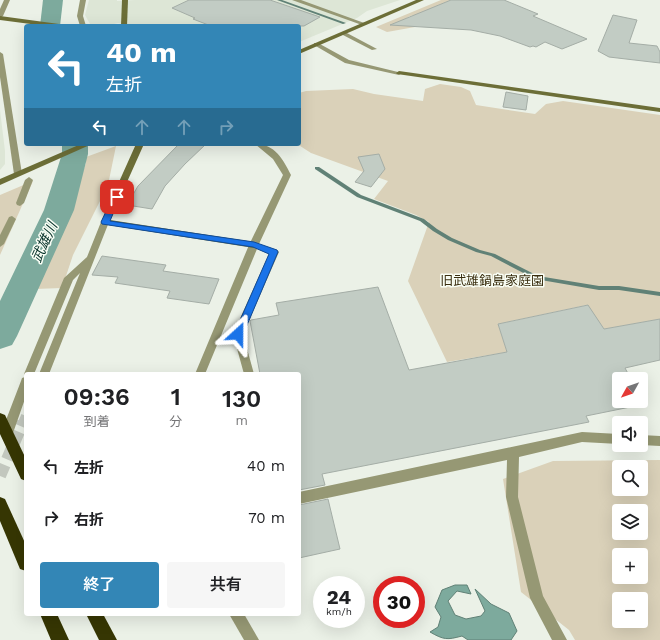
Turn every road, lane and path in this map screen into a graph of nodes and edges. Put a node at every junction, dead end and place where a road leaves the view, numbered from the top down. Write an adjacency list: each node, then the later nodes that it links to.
1 (7, 0): 6 (street)
2 (83, 0): 8 (street)
3 (125, 0): 9 (street)
4 (295, 0): 10 (street)
5 (421, 0): 10 (street)
6 (0, 17): 7 (street)
7 (42, 24)
8 (82, 24)
9 (124, 24)
10 (364, 24): 11 (street)
11 (343, 33): 12 (street); 13 (street)
12 (316, 44): 14 (street); 17 (street)
13 (374, 49)
14 (301, 51)
15 (0, 54): 16 (street)
16 (2, 88): 21 (street)
17 (660, 110)
18 (83, 146): 21 (street)
19 (139, 146): 26 (street)
20 (263, 146): 28 (street)
21 (18, 174): 23 (street)
22 (29, 180): 24 (street)
23 (0, 182)
24 (20, 203)
25 (12, 219): 27 (street)
26 (105, 222): 28 (street); 29 (street)
27 (0, 244)
28 (254, 245): 32 (street); 33 (street)
29 (92, 256): 30 (street); 31 (street)
30 (30, 372)
31 (45, 372)
32 (201, 372)
33 (248, 372)
34 (24, 386): 35 (street)
35 (3, 425): 40 (highway)
36 (612, 439): 39 (street)
37 (648, 440): 38 (street)
38 (660, 441)
39 (514, 453): 41 (street); 50 (street)
40 (24, 470)
41 (301, 498)
42 (0, 504): 43 (highway)
43 (24, 558)
44 (49, 616): 47 (highway)
45 (95, 616): 48 (highway)
46 (237, 616): 49 (street)
47 (60, 640)
48 (108, 640)
49 (252, 640)
50 (560, 640)

